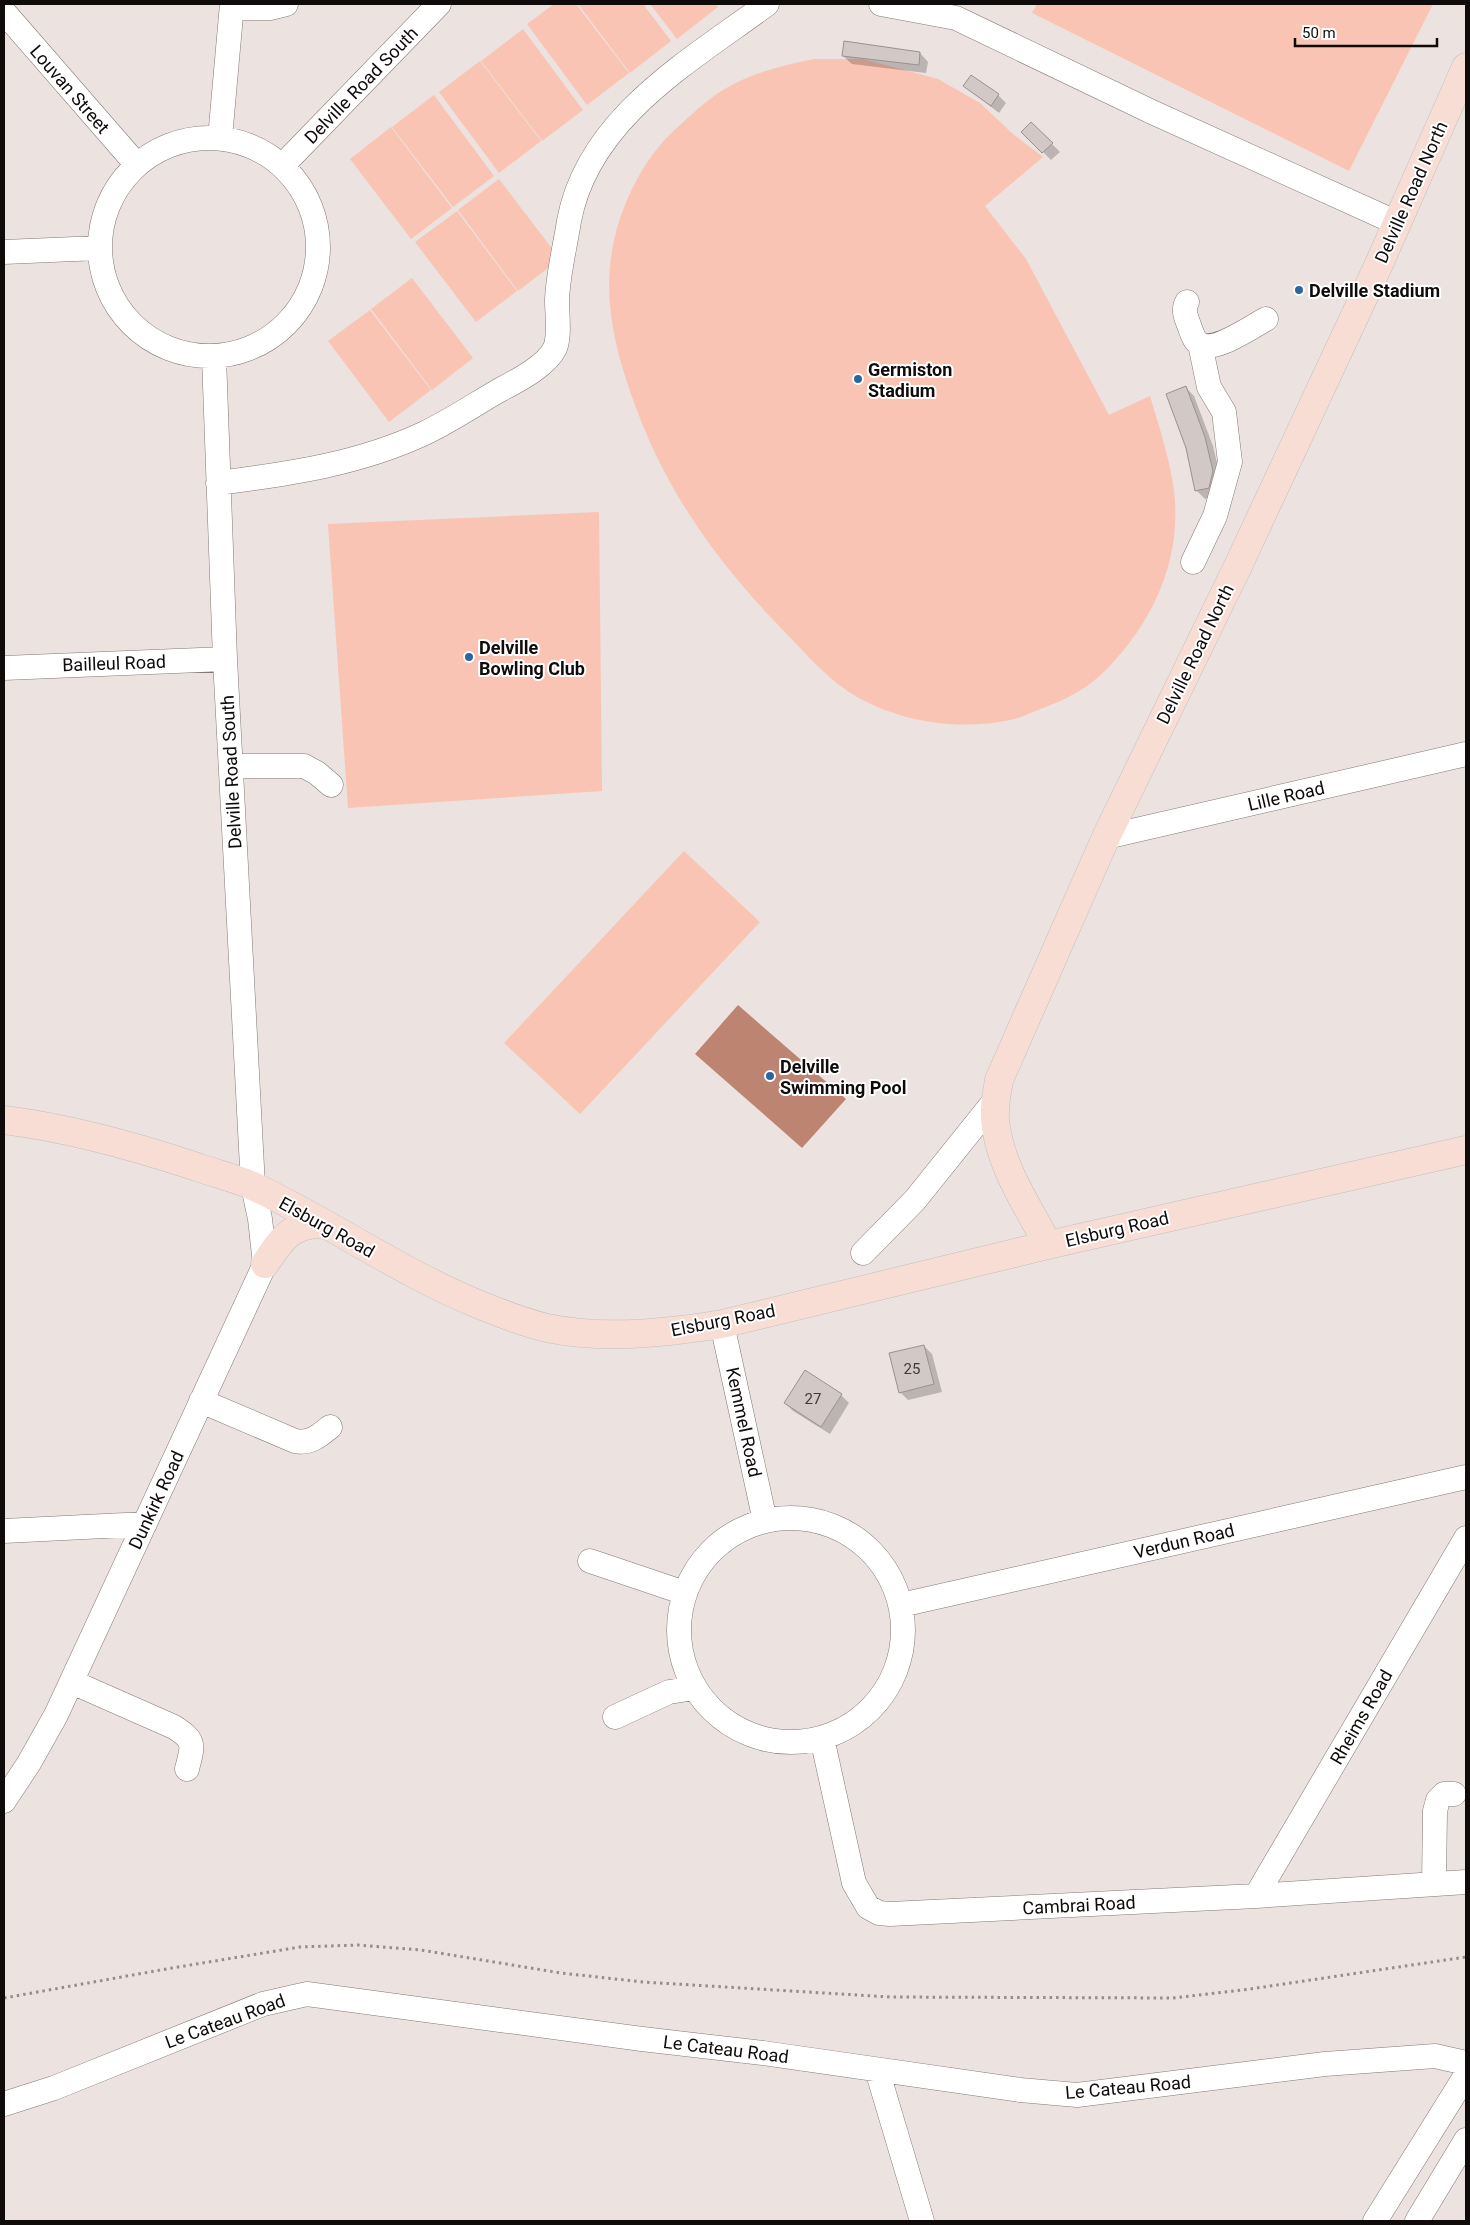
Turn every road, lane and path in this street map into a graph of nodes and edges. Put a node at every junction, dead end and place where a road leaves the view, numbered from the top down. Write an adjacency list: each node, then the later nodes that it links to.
1 (286, 4): 5 (street)
2 (439, 4): 10 (street, Delville Road South)
3 (767, 4): 18 (street)
4 (881, 4): 11 (street)
5 (232, 6): 8 (street)
6 (4, 12): 9 (street, Louvan Street)
7 (1464, 81): 11 (main road, Delville Road North)
8 (220, 138): 9 (street); 10 (street)
9 (137, 165): 12 (street)
10 (283, 165): 17 (street)
11 (1397, 223): 25 (main road, Delville Road North)
12 (99, 248): 13 (street); 17 (street)
13 (4, 252)
14 (1187, 302): 16 (street)
15 (1266, 319): 16 (street)
16 (1200, 344): 19 (street)
17 (214, 357): 18 (street, Delville Road South)
18 (218, 482): 20 (street, Delville Road South)
19 (1193, 562)
20 (225, 658): 21 (street, Bailleul Road); 23 (street, Delville Road South)
21 (4, 668)
22 (1466, 754): 25 (street, Lille Road)
23 (231, 766): 24 (street); 29 (street, Delville Road South)
24 (331, 785)
25 (1106, 837): 26 (main road, Delville Road North)
26 (996, 1099): 31 (main road, Delville Road North); 32 (street)
27 (4, 1120): 29 (main road, Elsburg Road)
28 (1466, 1150): 31 (main road, Elsburg Road)
29 (253, 1186): 30 (main road, Elsburg Road); 33 (street)
30 (323, 1224): 33 (main road); 34 (main road, Elsburg Road)
31 (1048, 1245): 34 (main road, Elsburg Road)
32 (863, 1253)
33 (265, 1264): 35 (street, Dunkirk Road)
34 (722, 1324): 38 (street, Kemmel Road)
35 (201, 1401): 36 (street); 39 (street, Dunkirk Road)
36 (330, 1427)
37 (1466, 1477): 44 (street, Verdun Road)
38 (766, 1521): 43 (street); 44 (street)
39 (145, 1524): 40 (street); 45 (street, Dunkirk Road)
40 (4, 1531)
41 (1466, 1538): 54 (street, Rheims Road)
42 (590, 1561): 43 (street)
43 (685, 1593): 46 (street)
44 (901, 1605): 48 (street)
45 (72, 1682): 49 (street); 51 (street, Dunkirk Road)
46 (694, 1688): 47 (street); 48 (street)
47 (615, 1717)
48 (822, 1738): 54 (street, Cambrai Road)
49 (187, 1769)
50 (1454, 1794): 53 (street)
51 (4, 1800)
52 (1466, 1882): 53 (street, Cambrai Road)
53 (1434, 1884): 54 (street, Cambrai Road)
54 (1256, 1896)
55 (1466, 1957): 56 (path)
56 (4, 1998)
57 (1466, 2064): 58 (street, Le Cateau Road)
58 (877, 2070): 60 (street, Le Cateau Road); 62 (street)
59 (1466, 2075): 63 (street)
60 (4, 2104)
61 (1466, 2140): 64 (street)
62 (922, 2221)
63 (1375, 2221)
64 (1417, 2221)

